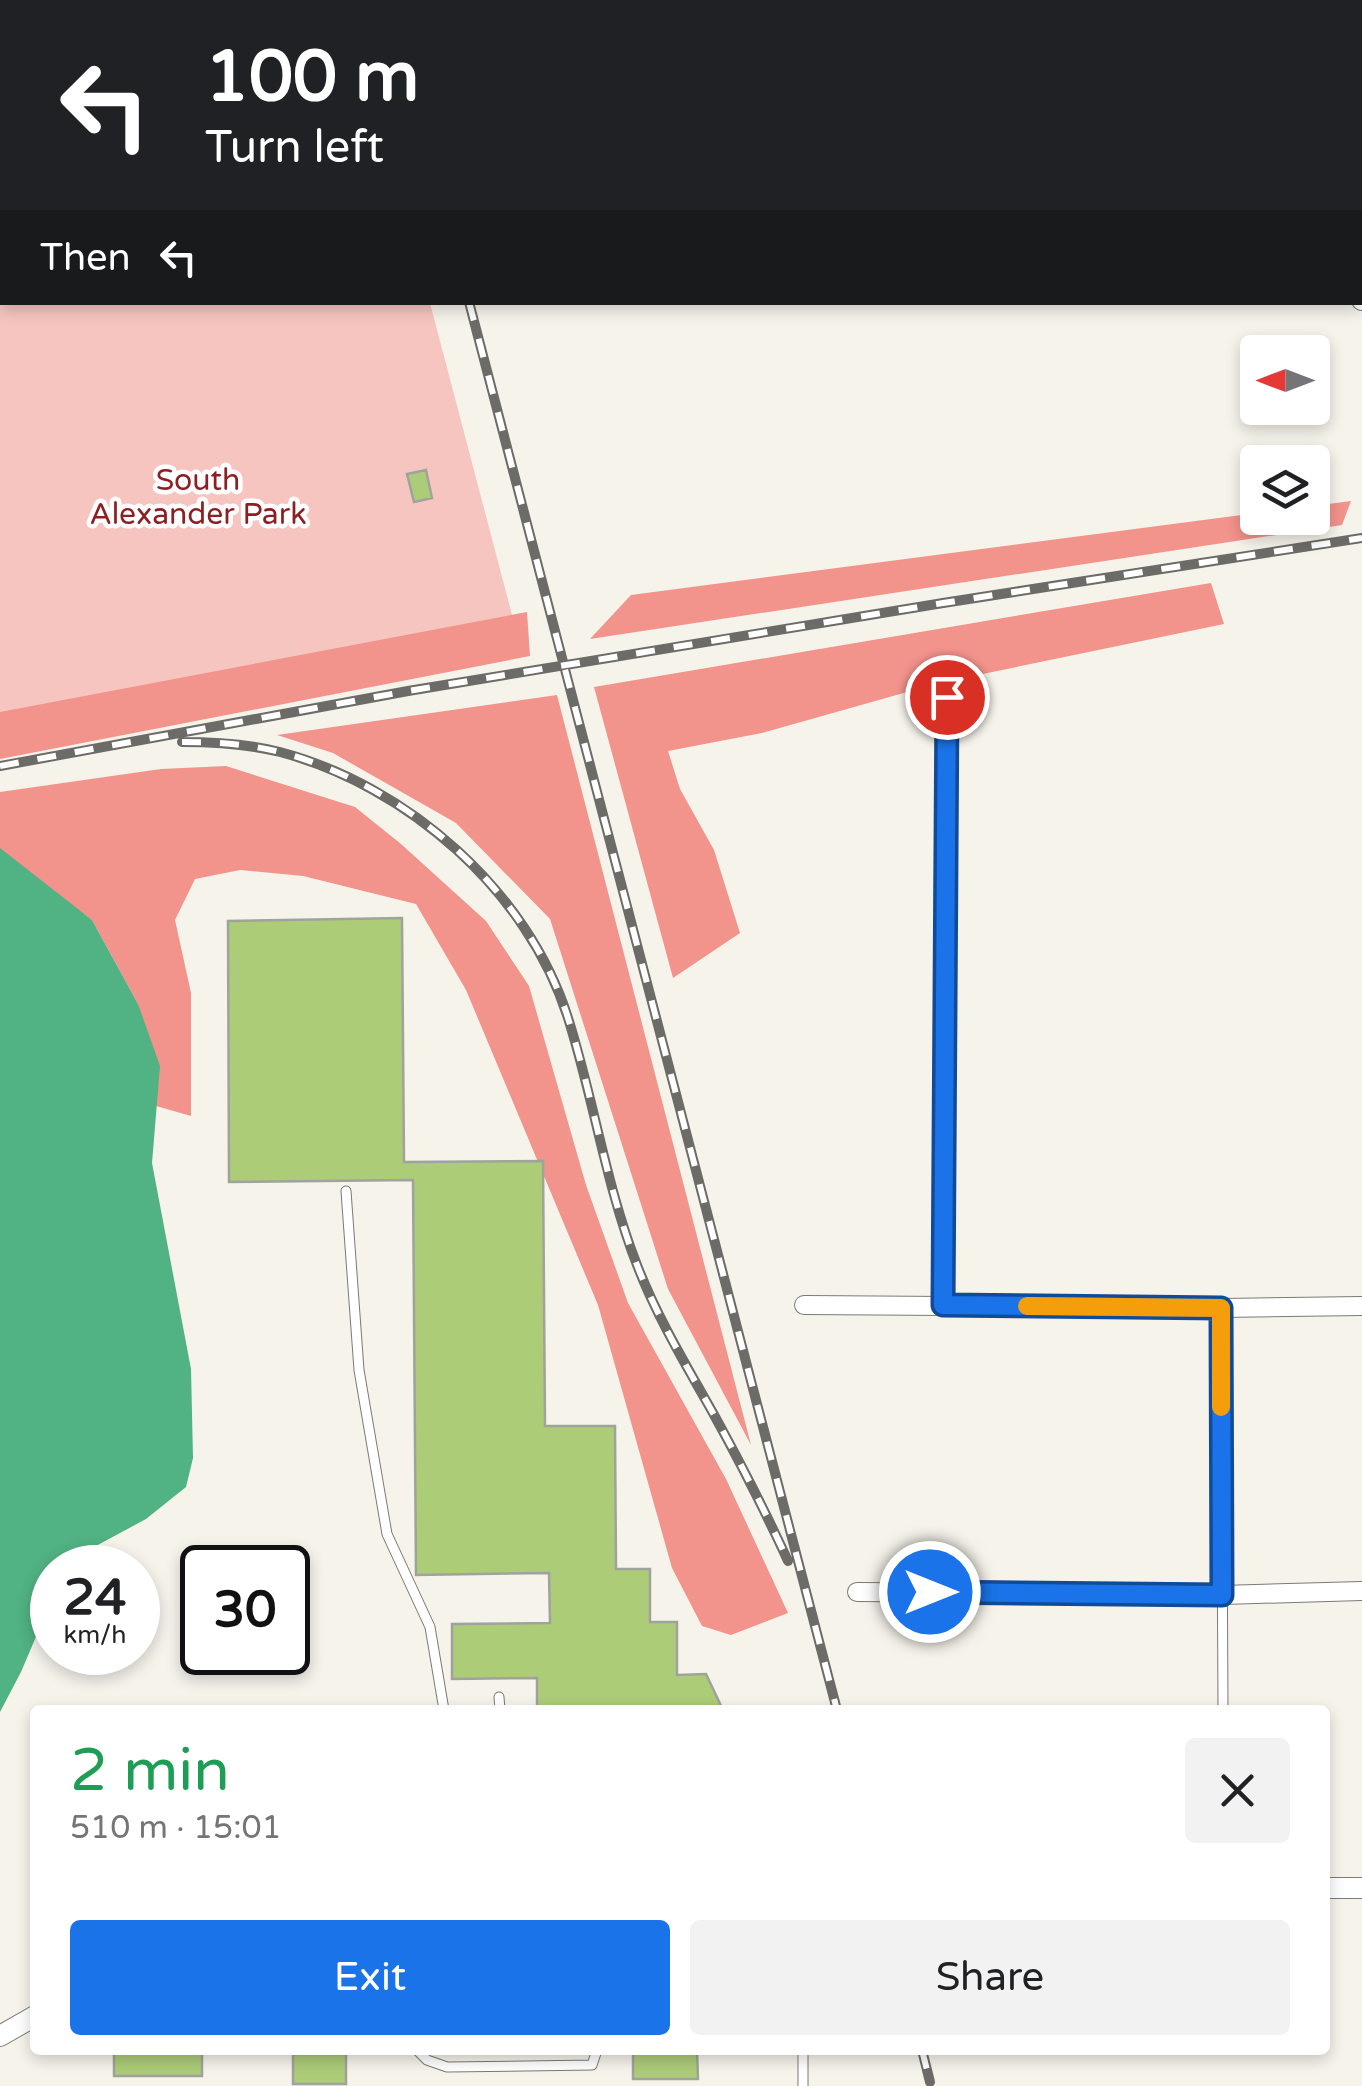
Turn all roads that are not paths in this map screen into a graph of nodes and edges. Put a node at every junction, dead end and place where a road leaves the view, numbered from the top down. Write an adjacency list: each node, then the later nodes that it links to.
1 (947, 697): 4 (street)
2 (346, 1191): 11 (lane)
3 (804, 1305): 4 (street)
4 (943, 1305): 6 (street)
5 (1362, 1306): 6 (street)
6 (1221, 1308): 9 (lane)
7 (1362, 1591): 9 (street)
8 (857, 1592): 9 (street)
9 (1222, 1595): 13 (lane)
10 (500, 1697): 12 (lane)
11 (443, 1705)
12 (500, 1705)
13 (1223, 1705)
14 (1330, 1888): 15 (street)
15 (1362, 1888)
16 (30, 2019): 17 (street)
17 (0, 2036)
18 (422, 2055): 19 (lane)
19 (595, 2055)
20 (804, 2055): 21 (lane)
21 (803, 2086)

